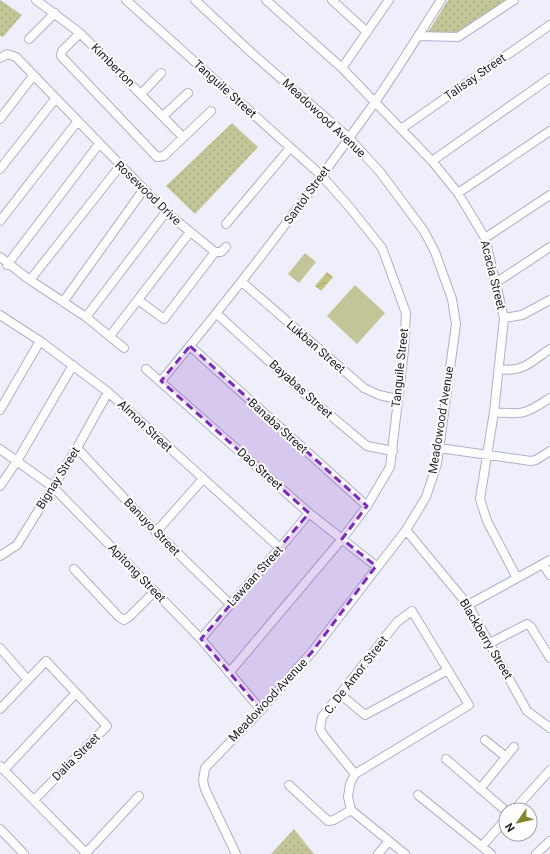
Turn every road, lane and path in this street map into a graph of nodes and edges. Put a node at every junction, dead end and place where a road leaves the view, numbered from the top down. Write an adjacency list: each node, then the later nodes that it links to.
1 (36, 0): 9 (street, Kimberton)
2 (126, 0): 33 (street, Tanguile Street)
3 (196, 0): 31 (street, Meadowood Avenue)
4 (266, 0): 16 (street, Acacia Street)
5 (332, 0): 12 (street)
6 (389, 0): 12 (street)
7 (441, 0): 13 (street, Santol Street)
8 (514, 0): 13 (street)
9 (55, 13): 11 (street, Kimberton); 14 (street)
10 (550, 25): 28 (street, Talisay Street)
11 (80, 32): 21 (street, Kimberton); 30 (street)
12 (367, 32): 16 (street)
13 (418, 36): 23 (street, Santol Street)
14 (29, 40)
15 (0, 58): 18 (street, Rosewood Drive)
16 (342, 68): 23 (street, Acacia Street)
17 (161, 72): 21 (street)
18 (33, 76): 22 (street, Rosewood Drive); 26 (street)
19 (550, 78): 34 (street)
20 (188, 93): 25 (street)
21 (141, 94): 25 (street, Kimberton)
22 (55, 99): 27 (street, Rosewood Drive); 36 (street)
23 (375, 101): 28 (street, Acacia Street); 31 (street, Santol Street)
24 (211, 111): 30 (street)
25 (163, 116): 30 (street, Kimberton)
26 (0, 119)
27 (77, 122): 32 (street, Rosewood Drive); 42 (street)
28 (401, 129): 34 (street, Acacia Street)
29 (550, 131): 39 (street)
30 (183, 137)
31 (348, 137): 37 (street, Santol Street); 76 (street, Meadowood Avenue)
32 (99, 144): 35 (street, Rosewood Drive); 50 (street)
33 (290, 148): 37 (street, Tanguile Street); 43 (street)
34 (432, 161): 39 (street, Acacia Street)
35 (120, 166): 38 (street, Rosewood Drive); 51 (street)
36 (0, 169)
37 (322, 176): 52 (street, Santol Street); 72 (street, Tanguile Street)
38 (144, 189): 41 (street, Rosewood Drive); 56 (street)
39 (458, 193): 45 (street, Acacia Street)
40 (550, 195): 45 (street)
41 (166, 212): 44 (street, Rosewood Drive); 59 (street)
42 (0, 221)
43 (226, 224)
44 (190, 232): 48 (street, Rosewood Drive); 54 (street)
45 (485, 238): 53 (street, Acacia Street)
46 (226, 247): 48 (street)
47 (550, 247): 53 (street)
48 (215, 252): 54 (street)
49 (0, 257): 50 (street)
50 (7, 265): 51 (street)
51 (30, 280): 56 (street)
52 (242, 282): 57 (street, Santol Street); 72 (street, Lukban Street)
53 (497, 282): 60 (street, Acacia Street)
54 (138, 300): 61 (street)
55 (550, 300): 60 (street)
56 (63, 302): 59 (street)
57 (218, 314): 63 (street, Santol Street); 78 (street, Bayabas Street)
58 (0, 315): 62 (street, Almon Street)
59 (86, 317): 61 (street)
60 (504, 318): 68 (street, Acacia Street)
61 (110, 336): 64 (street)
62 (40, 341): 66 (street, Almon Street); 73 (street)
63 (190, 346): 69 (street, Santol Street); 85 (street, Banaba Street)
64 (124, 348)
65 (550, 349): 68 (street)
66 (73, 365): 70 (street, Almon Street); 81 (street)
67 (146, 369): 69 (street, Dao Street)
68 (500, 369): 74 (street, Acacia Street)
69 (161, 381): 86 (street, Dao Street)
70 (108, 392): 75 (street, Bignay Street); 82 (street, Almon Street)
71 (550, 398): 74 (street)
72 (397, 399): 78 (street, Tanguile Street)
73 (0, 410)
74 (494, 412): 80 (street, Acacia Street)
75 (77, 448): 84 (street, Bignay Street); 88 (street, Banuyo Street)
76 (439, 448): 80 (street); 87 (street, Meadowood Avenue)
77 (0, 449): 81 (street, Apitong Street)
78 (392, 451): 85 (street, Tanguile Street)
79 (550, 451): 80 (street)
80 (486, 454): 96 (street, Acacia Street)
81 (17, 461): 83 (street); 84 (street, Apitong Street)
82 (203, 479): 88 (street); 90 (street, Almon Street)
83 (0, 486)
84 (53, 487): 91 (street, Bignay Street); 97 (street, Apitong Street)
85 (367, 506): 89 (street, Tanguile Street)
86 (309, 513): 89 (street, Dao Street); 90 (street, Lawaan Street)
87 (406, 530): 93 (street, Meadowood Avenue); 99 (street, Blackberry Street)
88 (156, 532): 98 (street, Banuyo Street)
89 (342, 539): 93 (street, Dao Street); 105 (street, Tanguile Street)
90 (281, 549): 98 (street, Lawaan Street)
91 (0, 556)
92 (546, 562): 95 (street); 96 (street)
93 (376, 566): 110 (street, Meadowood Avenue)
94 (74, 569): 97 (street)
95 (550, 575)
96 (518, 578): 99 (street)
97 (155, 591): 100 (street, Apitong Street)
98 (230, 604): 100 (street, Lawaan Street)
99 (468, 605): 101 (street, Blackberry Street)
100 (201, 639): 105 (street, Apitong Street)
101 (490, 643): 103 (street); 111 (street, Blackberry Street)
102 (0, 648): 106 (street)
103 (550, 658)
104 (448, 670): 108 (street); 108 (street, C. De Amor Street); 118 (street)
105 (229, 673): 110 (street, Apitong Street)
106 (28, 680): 107 (street, Dalia Street); 109 (street)
107 (76, 693): 116 (street); 123 (street, Dalia Street)
108 (340, 694): 118 (street, C. De Amor Street)
109 (0, 710)
110 (261, 710): 134 (street, Meadowood Avenue)
111 (550, 728)
112 (485, 740): 114 (street)
113 (514, 747): 114 (street)
114 (506, 757): 120 (street)
115 (446, 759): 120 (street)
116 (2, 768): 123 (street)
117 (550, 770): 124 (street)
118 (355, 774): 126 (street)
119 (289, 785): 126 (street)
120 (480, 789): 125 (street)
121 (418, 795): 131 (street)
122 (139, 796): 133 (street)
123 (34, 800): 133 (street)
124 (521, 802)
125 (498, 804)
126 (351, 810): 129 (street)
127 (498, 828): 131 (street)
128 (0, 829): 132 (street)
129 (389, 841): 135 (street); 136 (street)
130 (550, 841): 138 (street)
131 (482, 846): 137 (street)
132 (24, 854)
133 (86, 854)
134 (236, 854)
135 (378, 854)
136 (404, 854)
137 (491, 854)
138 (536, 854)

